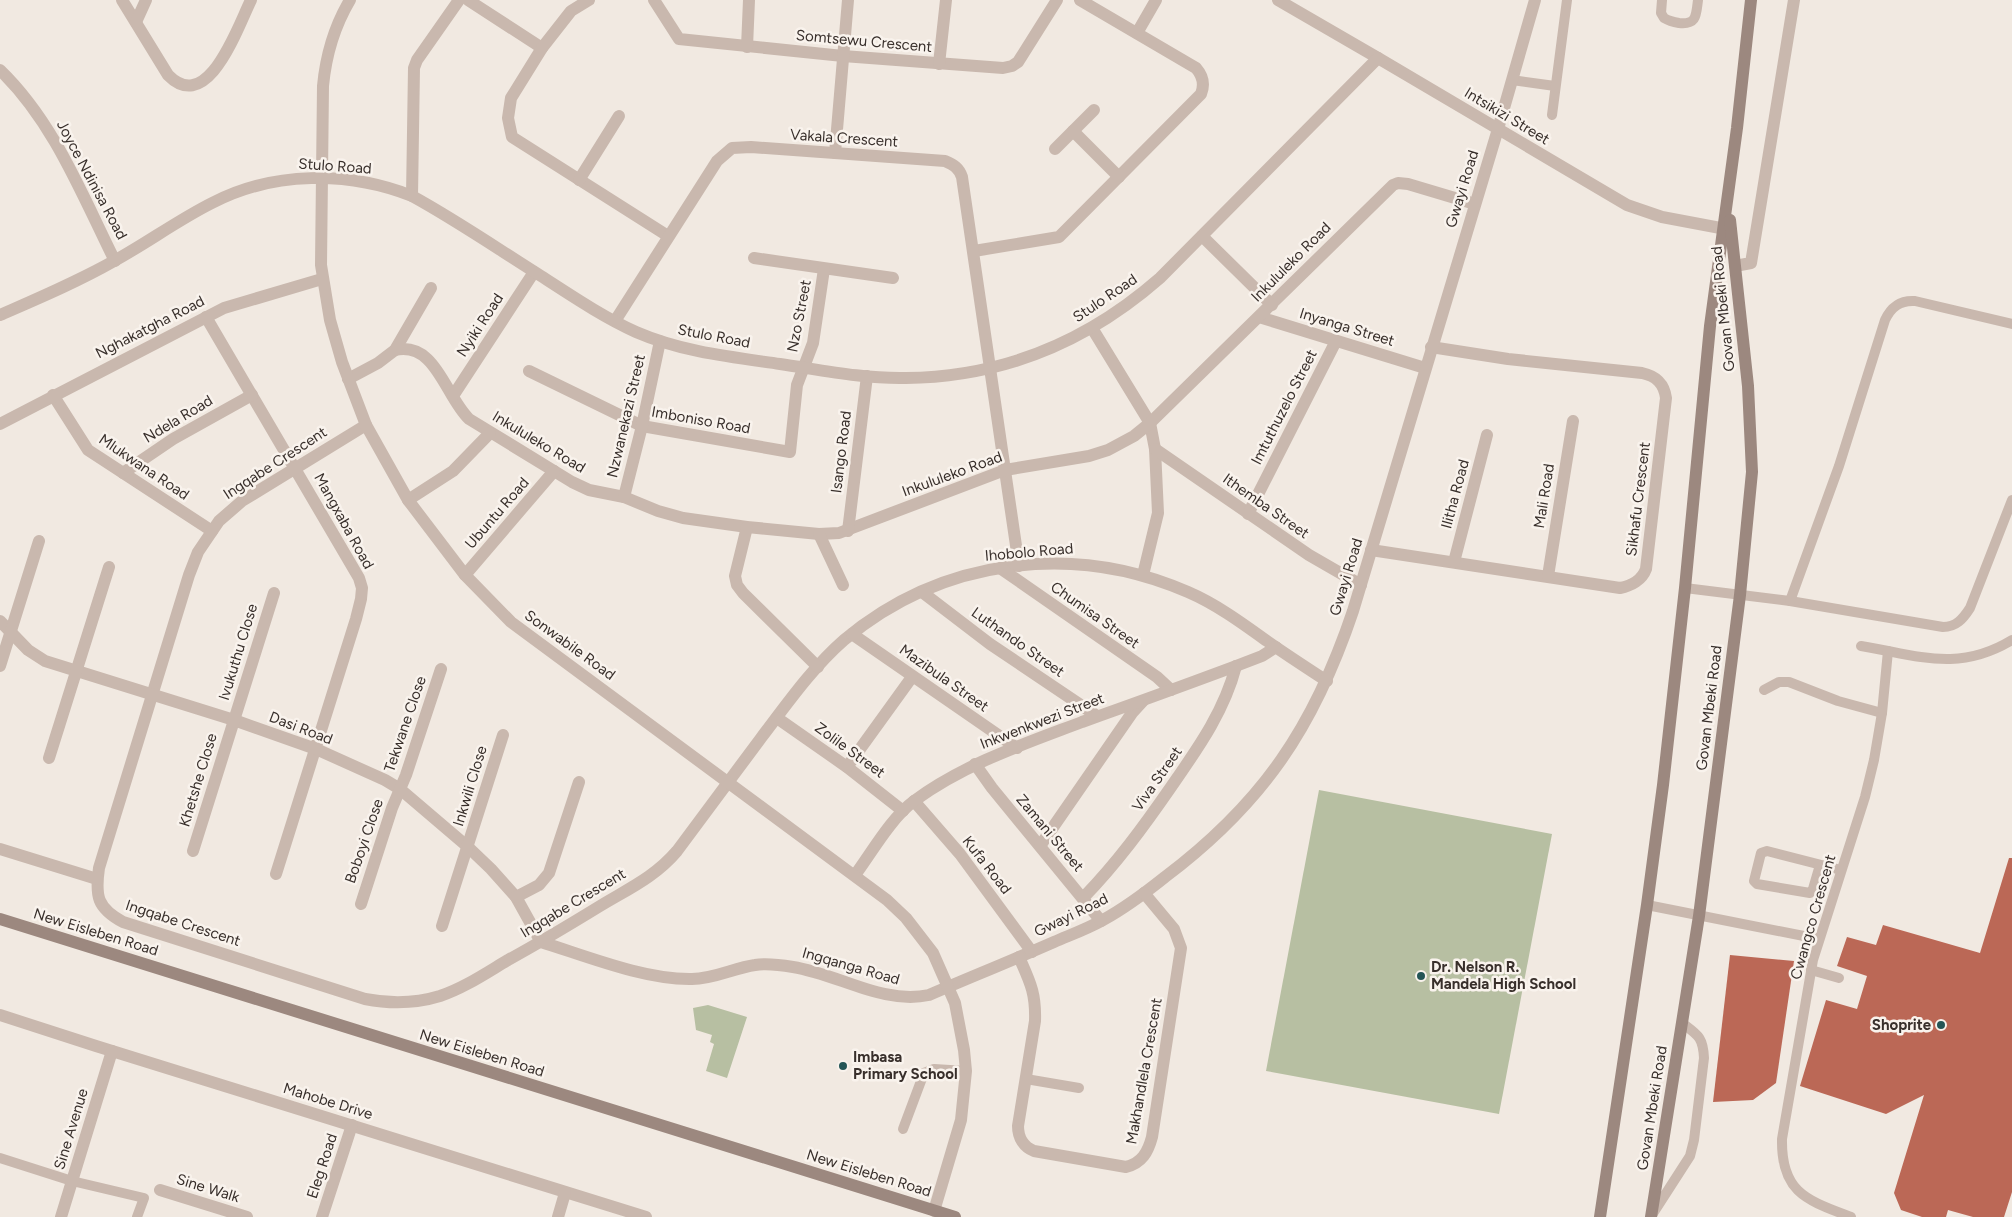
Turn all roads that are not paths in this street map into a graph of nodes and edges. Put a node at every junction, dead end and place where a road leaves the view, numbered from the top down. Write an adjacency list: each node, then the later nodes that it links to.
1 (122, 0): 22 (street)
2 (146, 0): 22 (street)
3 (251, 0): 22 (street)
4 (350, 0): 40 (street, Sonwabile Road)
5 (459, 0): 42 (street)
6 (468, 0): 25 (street)
7 (589, 0): 25 (street)
8 (654, 0): 24 (street, Somtsewu Crescent)
9 (749, 0): 24 (street)
10 (848, 0): 26 (street)
11 (946, 0): 28 (street)
12 (1057, 0): 28 (street, Somtsewu Crescent)
13 (1080, 0): 23 (street)
14 (1156, 0): 23 (street)
15 (1278, 0): 27 (street, Intsikizi Street)
16 (1535, 0): 30 (street, Gwayi Road)
17 (1566, 0): 31 (lane)
18 (1662, 0): 19 (lane)
19 (1698, 0)
20 (1751, 0): 44 (main road, Govan Mbeki Road)
21 (1794, 0): 50 (street)
22 (136, 22)
23 (1137, 33): 39 (street)
24 (746, 47): 26 (street, Somtsewu Crescent)
25 (542, 48): 41 (street)
26 (843, 56): 28 (street, Somtsewu Crescent); 38 (street)
27 (1378, 58): 35 (street, Intsikizi Street); 46 (street, Stulo Road)
28 (939, 64)
29 (3, 78): 49 (street, Joyce Ndinisa Road)
30 (1512, 80): 31 (lane); 35 (street, Gwayi Road)
31 (1556, 86): 34 (lane)
32 (1094, 110): 36 (street)
33 (618, 116): 41 (street)
34 (1552, 116)
35 (1498, 129): 43 (street, Gwayi Road); 44 (street, Intsikizi Street)
36 (1073, 131): 37 (street); 39 (street)
37 (1055, 149)
38 (835, 153): 45 (street, Vakala Crescent); 47 (street, Vakala Crescent)
39 (1119, 177): 47 (street)
40 (322, 179): 42 (street, Stulo Road); 49 (street, Stulo Road); 54 (street, Sonwabile Road)
41 (579, 180): 45 (street)
42 (412, 196): 52 (street, Stulo Road)
43 (1475, 204): 56 (street, Inkululeko Road); 65 (street, Gwayi Road)
44 (1727, 229): 50 (main road, Govan Mbeki Road); 108 (main road, Govan Mbeki Road)
45 (668, 236): 60 (street, Vakala Crescent)
46 (1202, 236): 56 (street); 62 (street, Stulo Road)
47 (974, 251): 69 (street, Vakala Crescent)
48 (754, 258): 51 (street, Nzo Street)
49 (115, 261): 57 (street, Stulo Road)
50 (1735, 266): 111 (main road, Govan Mbeki Road)
51 (824, 270): 53 (street, Nzo Street); 67 (street, Nzo Street)
52 (534, 272): 60 (street, Stulo Road); 75 (street, Nyiki Road)
53 (893, 278)
54 (322, 279): 58 (street, Nghakatgha Road); 72 (street, Sonwabile Road)
55 (431, 288): 66 (street)
56 (1272, 305): 59 (street, Inkululeko Road)
57 (0, 315)
58 (206, 317): 73 (street, Nghakatgha Road); 74 (street, Mangxaba Road)
59 (1259, 317): 63 (street, Inyanga Street); 78 (street, Inkululeko Road)
60 (615, 321): 64 (street, Stulo Road)
61 (2012, 324): 112 (lane)
62 (1092, 328): 69 (street, Stulo Road); 78 (street)
63 (1336, 341): 68 (street, Inyanga Street); 92 (street, Imtuthuzelo Street)
64 (660, 342): 67 (street, Stulo Road); 80 (street, Nzwanekazi Street)
65 (1431, 347): 68 (street, Gwayi Road); 105 (street, Sikhafu Crescent)
66 (394, 350): 72 (street); 75 (street, Inkululeko Road)
67 (804, 368): 71 (street, Stulo Road); 84 (street, Nzo Street)
68 (1425, 368): 98 (street, Gwayi Road)
69 (990, 369): 71 (street, Stulo Road); 86 (street, Vakala Crescent)
70 (529, 371): 80 (street, Imboniso Road)
71 (867, 376): 95 (street, Isango Road)
72 (348, 379): 79 (street, Sonwabile Road)
73 (53, 395): 77 (street, Nghakatgha Road); 88 (street, Mlukwana Road)
74 (252, 395): 85 (street, Mangxaba Road); 88 (street, Ndela Road)
75 (453, 396): 81 (street, Inkululeko Road)
76 (1573, 421): 105 (street, Mali Road)
77 (0, 424)
78 (1150, 424): 83 (street); 86 (street, Inkululeko Road)
79 (366, 425): 85 (street, Ingqabe Crescent); 90 (street, Sonwabile Road)
80 (642, 426): 84 (street, Imboniso Road); 89 (street, Nzwanekazi Street)
81 (490, 432): 87 (street, Inkululeko Road); 90 (street)
82 (1487, 435): 99 (street, Ilitha Road)
83 (1155, 449): 92 (street, Ithemba Street); 104 (street)
84 (790, 452)
85 (295, 468): 94 (street, Ingqabe Crescent); 137 (street, Mangxaba Road)
86 (1005, 470): 95 (street, Inkululeko Road); 100 (street, Vakala Crescent)
87 (554, 471): 89 (street, Inkululeko Road); 103 (street, Ubuntu Road)
88 (122, 473): 94 (street, Mlukwana Road)
89 (624, 497): 93 (street, Inkululeko Road)
90 (408, 500): 103 (street, Sonwabile Road)
91 (2012, 500): 112 (lane)
92 (1248, 514): 107 (street, Ithemba Street)
93 (747, 527): 96 (street, Inkululeko Road); 122 (street)
94 (212, 531): 129 (street, Ingqabe Crescent)
95 (848, 531): 96 (street, Inkululeko Road)
96 (819, 534): 106 (street)
97 (39, 541): 114 (street)
98 (1371, 550): 99 (street, Sikhafu Crescent); 107 (street, Gwayi Road)
99 (1454, 562): 105 (street, Sikhafu Crescent)
100 (1019, 566): 102 (street, Ihobolo Road); 104 (street, Ihobolo Road)
101 (109, 568): 124 (street)
102 (1000, 568): 109 (street, Ihobolo Road); 127 (street, Chumisa Street)
103 (465, 575): 142 (street, Sonwabile Road)
104 (1143, 575): 118 (street, Ihobolo Road)
105 (1548, 576)
106 (844, 585)
107 (1361, 585): 126 (street, Gwayi Road)
108 (1685, 588): 111 (lane); 159 (main road, Govan Mbeki Road)
109 (922, 592): 115 (street, Ihobolo Road); 132 (street, Luthando Street)
110 (274, 593): 134 (street, Ivukuthu Close)
111 (1740, 595): 112 (lane); 160 (main road, Govan Mbeki Road)
112 (1790, 601)
113 (0, 621): 114 (street, Dasi Road)
114 (11, 632): 120 (street); 124 (street, Dasi Road)
115 (852, 634): 122 (street, Ihobolo Road); 125 (street, Mazibula Street)
116 (2012, 640): 119 (lane)
117 (1861, 646): 119 (lane)
118 (1276, 647): 121 (street, Inkwenkwezi Street); 126 (street, Ihobolo Road)
119 (1888, 651): 131 (lane, Cwangco Crescent)
120 (0, 666)
121 (1236, 666): 127 (street, Inkwenkwezi Street); 157 (street, Viva Street)
122 (818, 667): 133 (street, Ihobolo Road)
123 (441, 669): 143 (street, Tekwane Close)
124 (76, 671): 129 (street, Dasi Road); 138 (street)
125 (912, 677): 136 (street, Mazibula Street); 140 (street)
126 (1327, 681): 155 (street, Gwayi Road)
127 (1172, 690): 130 (street, Inkwenkwezi Street)
128 (1764, 690): 131 (lane)
129 (152, 695): 134 (street, Dasi Road); 154 (street, Ingqabe Crescent)
130 (1145, 699): 132 (street, Inkwenkwezi Street); 146 (street)
131 (1882, 713): 151 (lane, Cwangco Crescent)
132 (1097, 716): 136 (street, Inkwenkwezi Street)
133 (777, 718): 140 (street, Zolile Street); 142 (street, Ihobolo Road)
134 (234, 720): 137 (street, Dasi Road); 149 (street, Khetshe Close)
135 (503, 735): 147 (street, Inkwili Close)
136 (1017, 748): 139 (street, Inkwenkwezi Street)
137 (316, 749): 143 (street, Dasi Road); 152 (street, Mangxaba Road)
138 (48, 758)
139 (976, 764): 144 (street, Inkwenkwezi Street); 146 (street, Zamani Street)
140 (847, 767): 145 (street, Zolile Street)
141 (579, 782): 156 (street)
142 (728, 783): 153 (street, Sonwabile Road); 165 (street, Ingqabe Crescent)
143 (400, 789): 147 (street, Dasi Road); 158 (street, Boboyi Close)
144 (914, 801): 145 (street, Inkwenkwezi Street); 166 (street, Kufa Road)
145 (903, 811): 153 (street, Inkwenkwezi Street)
146 (1040, 846): 157 (street, Zamani Street)
147 (468, 847): 156 (street, Dasi Road); 163 (street, Inkwili Close)
148 (0, 849): 154 (street)
149 (193, 851)
150 (1820, 865): 150 (lane); 151 (lane)
151 (1841, 870): 164 (lane, Cwangco Crescent)
152 (276, 874)
153 (856, 875): 170 (street, Sonwabile Road)
154 (97, 879): 165 (street, Ingqabe Crescent)
155 (1144, 893): 162 (street, Gwayi Road); 175 (street, Makhandlela Crescent)
156 (516, 897): 165 (street, Dasi Road)
157 (1083, 898): 162 (street, Zamani Street)
158 (360, 904)
159 (1647, 905): 160 (lane); 191 (main road, Govan Mbeki Road)
160 (1699, 916): 164 (lane); 172 (main road, Govan Mbeki Road)
161 (0, 919): 183 (main road, New Eisleben Road)
162 (1101, 921): 166 (street, Gwayi Road)
163 (442, 926)
164 (1819, 939): 168 (lane, Cwangco Crescent)
165 (541, 942): 170 (street, Ingqanga Road)
166 (1032, 952): 167 (street, Gwayi Road)
167 (1019, 957): 170 (street, Gwayi Road); 175 (street, Makhandlela Crescent)
168 (1811, 970): 169 (lane); 193 (lane, Cwangco Crescent)
169 (1839, 978)
170 (948, 987): 174 (street, Sonwabile Road)
171 (0, 1014): 173 (street, Mahobe Drive)
172 (1682, 1023): 192 (main road, Govan Mbeki Road); 192 (lane)
173 (112, 1051): 177 (street, Mahobe Drive); 180 (street, Sine Avenue)
174 (966, 1071): 178 (lane); 183 (street, Sonwabile Road)
175 (1026, 1079): 176 (lane)
176 (1079, 1088)
177 (352, 1125): 182 (street, Mahobe Drive); 187 (street, Eleg Road)
178 (903, 1129)
179 (0, 1158): 180 (lane)
180 (72, 1181): 184 (street, Sine Avenue); 185 (lane)
181 (160, 1190): 186 (street, Sine Walk)
182 (565, 1193): 188 (street); 189 (street, Mahobe Drive)
183 (934, 1211): 190 (main road, New Eisleben Road)
184 (61, 1217)
185 (137, 1217)
186 (246, 1217)
187 (322, 1217)
188 (558, 1217)
189 (644, 1217)
190 (955, 1217)
191 (1600, 1217)
192 (1651, 1217)
193 (1851, 1217)

